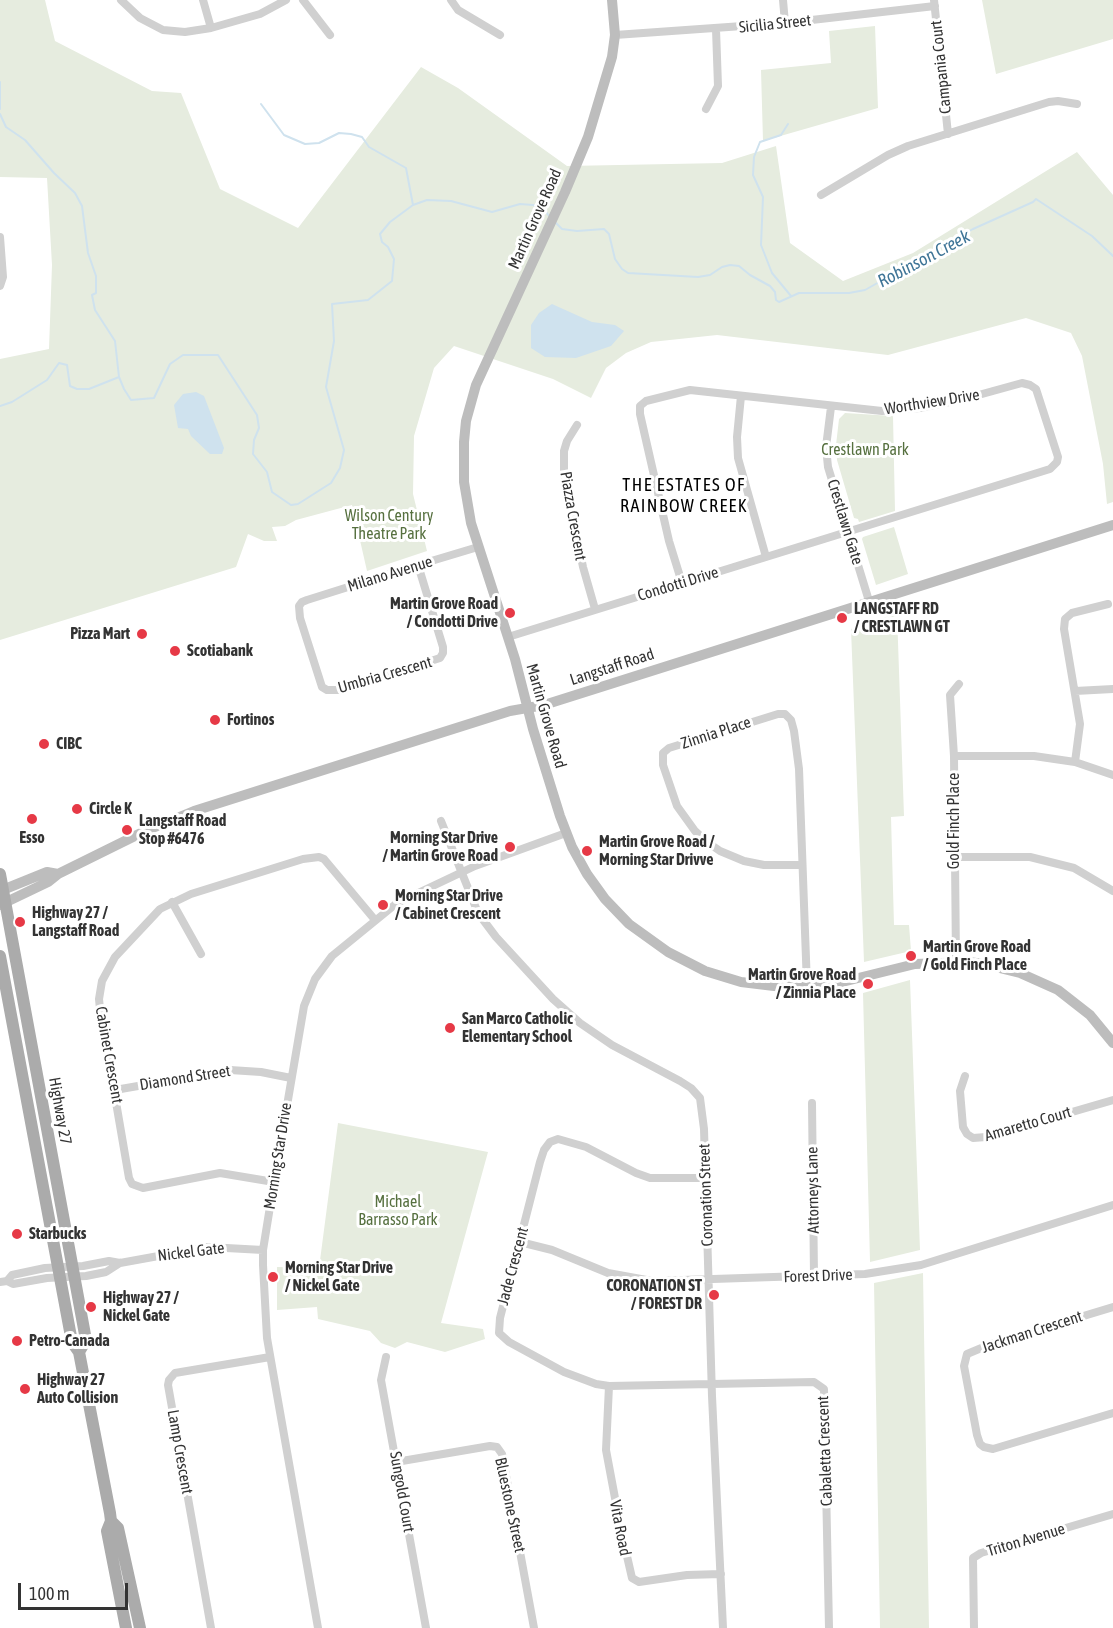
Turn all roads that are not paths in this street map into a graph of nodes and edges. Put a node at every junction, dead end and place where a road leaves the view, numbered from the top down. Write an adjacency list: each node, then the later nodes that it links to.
1 (121, 0): 10 (street)
2 (203, 0): 10 (street)
3 (286, 0): 10 (street)
4 (303, 0): 12 (street)
5 (450, 0): 13 (street)
6 (612, 0): 14 (street, Martin Grove Road)
7 (783, 0): 9 (street)
8 (934, 3): 9 (street, Sicilia Street); 17 (street, Campania Court)
9 (785, 24): 11 (street, Sicilia Street)
10 (210, 27)
11 (716, 29): 14 (street, Sicilia Street); 16 (street)
12 (330, 35)
13 (500, 35)
14 (615, 35): 26 (street, Martin Grove Road)
15 (1077, 104): 17 (street)
16 (706, 109)
17 (948, 134): 18 (street)
18 (821, 195)
19 (0, 237): 20 (street)
20 (0, 286)
21 (741, 396): 22 (street, Worthview Drive); 27 (street); 29 (street, Worthview Drive)
22 (831, 407): 25 (street, Crestlawn Gate); 25 (street, Worthview Drive)
23 (577, 425): 33 (street, Piazza Crescent)
24 (1113, 525): 31 (street, Langstaff Road)
25 (848, 531): 27 (street, Condotti Drive); 31 (street, Crestlawn Gate)
26 (478, 547): 28 (street, Milano Avenue); 34 (street, Martin Grove Road)
27 (766, 556): 29 (street, Condotti Drive)
28 (418, 565): 30 (street, Milano Avenue); 30 (street, Umbria Crescent)
29 (681, 582): 33 (street, Condotti Drive)
30 (302, 602)
31 (869, 602): 38 (street, Langstaff Road)
32 (1108, 604): 37 (street)
33 (595, 609): 34 (street, Condotti Drive)
34 (508, 637): 38 (street, Martin Grove Road)
35 (959, 684): 39 (street, Gold Finch Place)
36 (1113, 689): 37 (street)
37 (1075, 691): 40 (street)
38 (528, 708): 43 (street, Martin Grove Road); 49 (street, Langstaff Road)
39 (954, 756): 40 (street); 44 (street, Gold Finch Place)
40 (1075, 762): 41 (street)
41 (1113, 775)
42 (441, 820): 46 (street)
43 (566, 833): 46 (street, Morning Star Drive); 55 (street, Martin Grove Road)
44 (954, 857): 48 (street); 54 (street, Gold Finch Place)
45 (802, 865): 45 (street, Zinnia Place); 55 (street, Zinnia Place)
46 (461, 872): 51 (street, Morning Star Drive); 62 (street, Coronation Street)
47 (0, 874): 49 (main road, Highway 27)
48 (1113, 891)
49 (2, 897): 68 (main road, Highway 27)
50 (172, 902): 51 (street, Cabinet Crescent); 52 (street); 59 (street, Cabinet Crescent)
51 (375, 920): 58 (street, Morning Star Drive)
52 (201, 954)
53 (0, 956): 67 (main road, Highway 27)
54 (956, 962): 55 (street, Martin Grove Road); 56 (street, Martin Grove Road)
55 (807, 986)
56 (1113, 1043)
57 (966, 1076): 60 (street, Amaretto Court)
58 (291, 1078): 59 (street, Diamond Street); 63 (street, Morning Star Drive)
59 (115, 1090): 63 (street, Cabinet Crescent)
60 (1113, 1100)
61 (812, 1103): 69 (street, Attorneys Lane)
62 (705, 1178): 65 (street, Jade Crescent); 70 (street, Coronation Street)
63 (274, 1182): 66 (street, Morning Star Drive)
64 (1113, 1205): 69 (street, Forest Drive)
65 (520, 1242): 70 (street, Forest Drive); 77 (street, Jade Crescent)
66 (263, 1250): 68 (street, Nickel Gate); 74 (street, Morning Star Drive)
67 (59, 1272): 68 (street, Nickel Gate); 71 (street, Nickel Gate); 73 (main road, Highway 27)
68 (73, 1272): 73 (main road, Highway 27)
69 (814, 1276): 70 (street, Forest Drive)
70 (708, 1280): 76 (street, Coronation Street)
71 (3, 1282)
72 (1113, 1307): 78 (street, Jackman Crescent)
73 (79, 1352): 81 (main road, Highway 27)
74 (270, 1357): 85 (street, Lamp Crescent); 86 (street, Morning Star Drive)
75 (386, 1357): 79 (street, Sungold Court)
76 (711, 1383): 77 (street, Jade Crescent); 82 (street, Coronation Street); 90 (street, Cabaletta Crescent)
77 (609, 1386): 82 (street, Vita Road)
78 (1113, 1413)
79 (396, 1462): 87 (street, Sungold Court); 88 (street, Bluestone Street)
80 (1113, 1514): 91 (street, Triton Avenue)
81 (111, 1521): 83 (main road, Highway 27); 84 (main road, Highway 27)
82 (721, 1574): 89 (street, Coronation Street)
83 (126, 1628)
84 (140, 1628)
85 (211, 1628)
86 (318, 1628)
87 (426, 1628)
88 (534, 1628)
89 (723, 1628)
90 (829, 1628)
91 (974, 1628)

